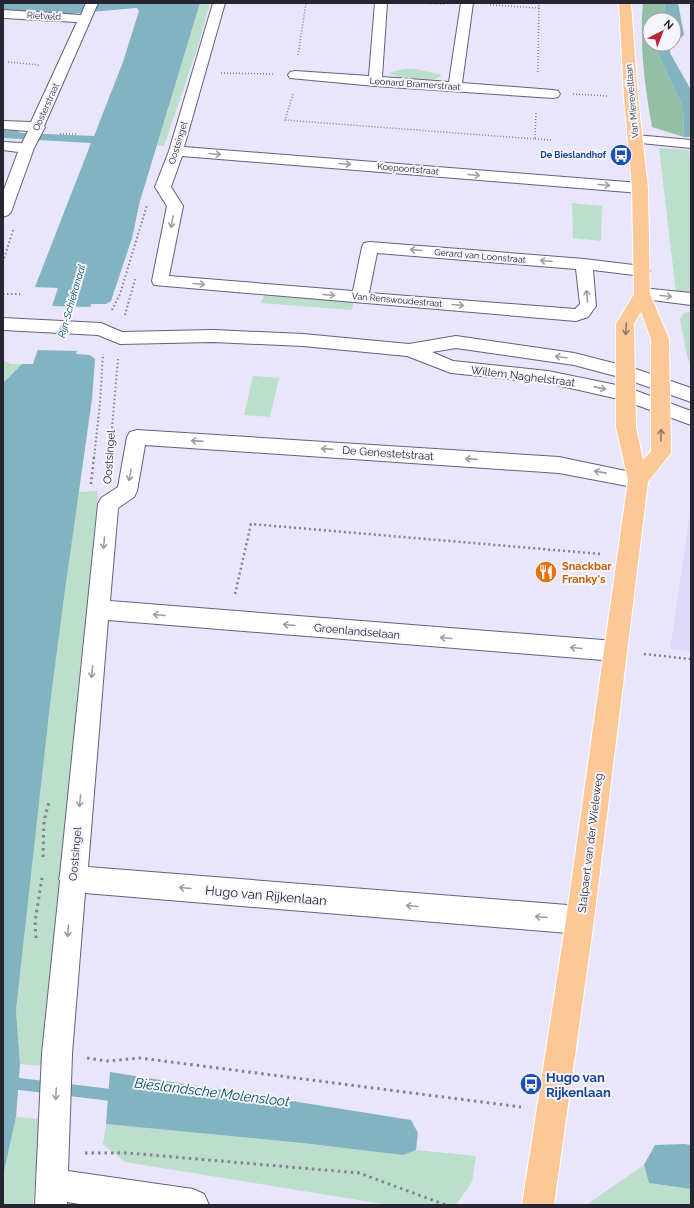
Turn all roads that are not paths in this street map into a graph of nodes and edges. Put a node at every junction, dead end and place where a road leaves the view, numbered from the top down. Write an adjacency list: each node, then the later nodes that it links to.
1 (219, 3): 16 (street, Oostsingel)
2 (381, 3): 8 (street)
3 (625, 3): 13 (main road, Van Miereveltlaan)
4 (466, 4): 9 (street)
5 (88, 10): 6 (street, Rietveld); 12 (street, Oosterstraat)
6 (3, 14)
7 (294, 75): 8 (street, Leonard Bramerstraat)
8 (375, 82): 9 (street, Leonard Bramerstraat)
9 (454, 87): 10 (street, Leonard Bramerstraat)
10 (553, 94)
11 (3, 125): 12 (street)
12 (33, 137): 15 (street); 18 (street, Oosterstraat)
13 (636, 139): 14 (street); 17 (main road, Van Miereveltlaan)
14 (691, 144)
15 (3, 146)
16 (176, 151): 17 (street, Koepoortstraat, one-way to 17); 21 (street, Oostsingel, one-way to 21)
17 (640, 188): 20 (main road, Van Miereveltlaan)
18 (3, 212)
19 (584, 264): 20 (street, Gerard van Loonstraat); 23 (street, Gerard van Loonstraat, one-way to 23); 23 (street, Van Renswoudestraat, one-way to 19)
20 (642, 271): 22 (main road, Van Miereveltlaan)
21 (160, 281): 23 (street, Van Renswoudestraat, one-way to 23)
22 (642, 294): 24 (street, one-way to 24); 33 (main road, Stalpaert van der Wieleweg, one-way to 33); 34 (main road)
23 (360, 297)
24 (691, 299)
25 (8, 324): 27 (street)
26 (270, 324): 29 (street)
27 (93, 329): 28 (street, Willem Naghelstraat); 28 (street, Willem Naghelstraat)
28 (214, 336): 30 (street, Willem Naghelstraat)
29 (456, 342): 30 (street, Willem Naghelstraat); 33 (street, Willem Naghelstraat, one-way to 29)
30 (409, 350): 32 (street, Willem Naghelstraat)
31 (266, 351): 32 (street)
32 (451, 367): 35 (street, Willem Naghelstraat, one-way to 35)
33 (627, 373): 34 (street, Willem Naghelstraat); 35 (main road, Stalpaert van der Wieleweg)
34 (661, 384): 36 (street, Willem Naghelstraat); 37 (main road)
35 (626, 394): 37 (street, Willem Naghelstraat); 40 (main road, Stalpaert van der Wieleweg)
36 (691, 395)
37 (662, 407): 38 (street, Willem Naghelstraat); 40 (main road, one-way to 37)
38 (691, 418)
39 (137, 436): 40 (street, De Genestetstraat, one-way to 39); 41 (street, Oostsingel, one-way to 41)
40 (638, 480): 42 (main road, Stalpaert van der Wieleweg)
41 (98, 610): 42 (street, Groenlandselaan, one-way to 41); 43 (street, Oostsingel, one-way to 43)
42 (615, 651): 44 (main road, Stalpaert van der Wieleweg)
43 (72, 879): 44 (street, Hugo van Rijkenlaan, one-way to 43); 45 (street, Oostsingel, one-way to 45)
44 (580, 920): 47 (main road, Stalpaert van der Wieleweg)
45 (52, 1194): 46 (street)
46 (193, 1205)
47 (538, 1205)

